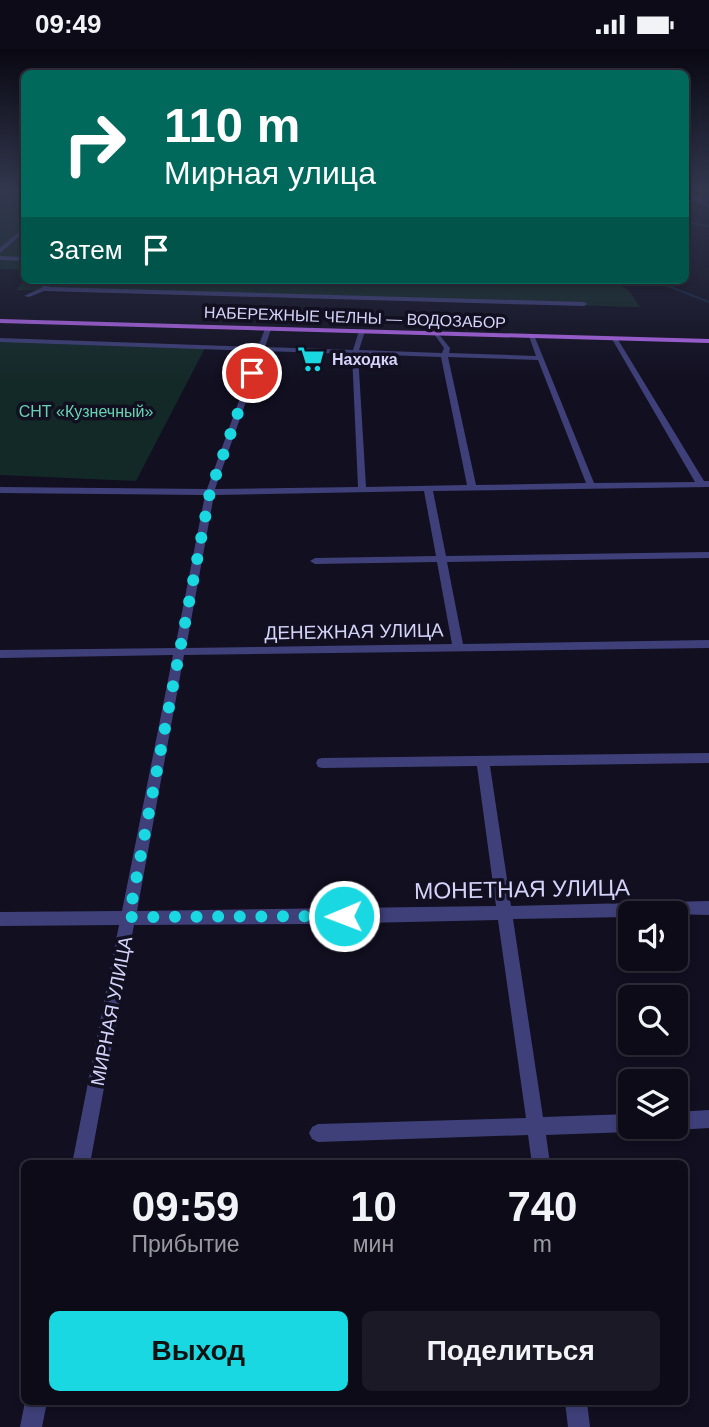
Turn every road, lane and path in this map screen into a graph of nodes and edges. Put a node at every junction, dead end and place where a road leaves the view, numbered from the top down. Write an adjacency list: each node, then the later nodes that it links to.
1 (0, 258): 2 (street)
2 (21, 259)
3 (48, 284): 4 (street)
4 (43, 289): 5 (street); 6 (street)
5 (27, 296)
6 (584, 304)
7 (0, 321): 8 (main road, НАБЕРЕЖНЫЕ ЧЕЛНЫ — ВОДОЗАБОР)
8 (268, 328): 9 (main road, НАБЕРЕЖНЫЕ ЧЕЛНЫ — ВОДОЗАБОР); 15 (street, МИРНАЯ УЛИЦА)
9 (362, 331): 10 (main road, НАБЕРЕЖНЫЕ ЧЕЛНЫ — ВОДОЗАБОР); 16 (street)
10 (437, 334): 11 (main road, НАБЕРЕЖНЫЕ ЧЕЛНЫ — ВОДОЗАБОР); 17 (street)
11 (532, 337): 12 (main road, НАБЕРЕЖНЫЕ ЧЕЛНЫ — ВОДОЗАБОР); 18 (street)
12 (615, 339): 14 (main road, НАБЕРЕЖНЫЕ ЧЕЛНЫ — ВОДОЗАБОР); 19 (street)
13 (0, 340): 15 (street)
14 (708, 341)
15 (260, 350): 16 (street); 25 (street, МИРНАЯ УЛИЦА)
16 (355, 353): 17 (street); 22 (street)
17 (444, 356): 18 (street); 21 (street)
18 (541, 358): 20 (street)
19 (705, 484): 20 (street)
20 (591, 486): 21 (street)
21 (472, 487): 23 (street)
22 (362, 488): 23 (street); 25 (street)
23 (428, 488): 27 (street)
24 (0, 490): 25 (street)
25 (210, 492): 31 (street, МИРНАЯ УЛИЦА)
26 (709, 555): 27 (street)
27 (442, 558): 28 (street); 30 (street)
28 (315, 561)
29 (709, 643): 30 (street, ДЕНЕЖНАЯ УЛИЦА)
30 (458, 647): 31 (street, ДЕНЕЖНАЯ УЛИЦА)
31 (181, 652): 32 (street, ДЕНЕЖНАЯ УЛИЦА); 38 (street, МИРНАЯ УЛИЦА)
32 (0, 654)
33 (709, 758): 34 (street)
34 (483, 762): 35 (street); 37 (street)
35 (322, 763)
36 (709, 908): 37 (street, МОНЕТНАЯ УЛИЦА)
37 (503, 912): 38 (street, МОНЕТНАЯ УЛИЦА); 43 (street)
38 (129, 917): 39 (street, МОНЕТНАЯ УЛИЦА); 45 (street, МИРНАЯ УЛИЦА)
39 (0, 919)
40 (709, 1119): 41 (street)
41 (688, 1120)
42 (618, 1123): 43 (street)
43 (535, 1126): 44 (street); 46 (street)
44 (318, 1133)
45 (82, 1160)
46 (540, 1160)
47 (35, 1405): 49 (street)
48 (576, 1405): 50 (street)
49 (31, 1427)
50 (579, 1427)

